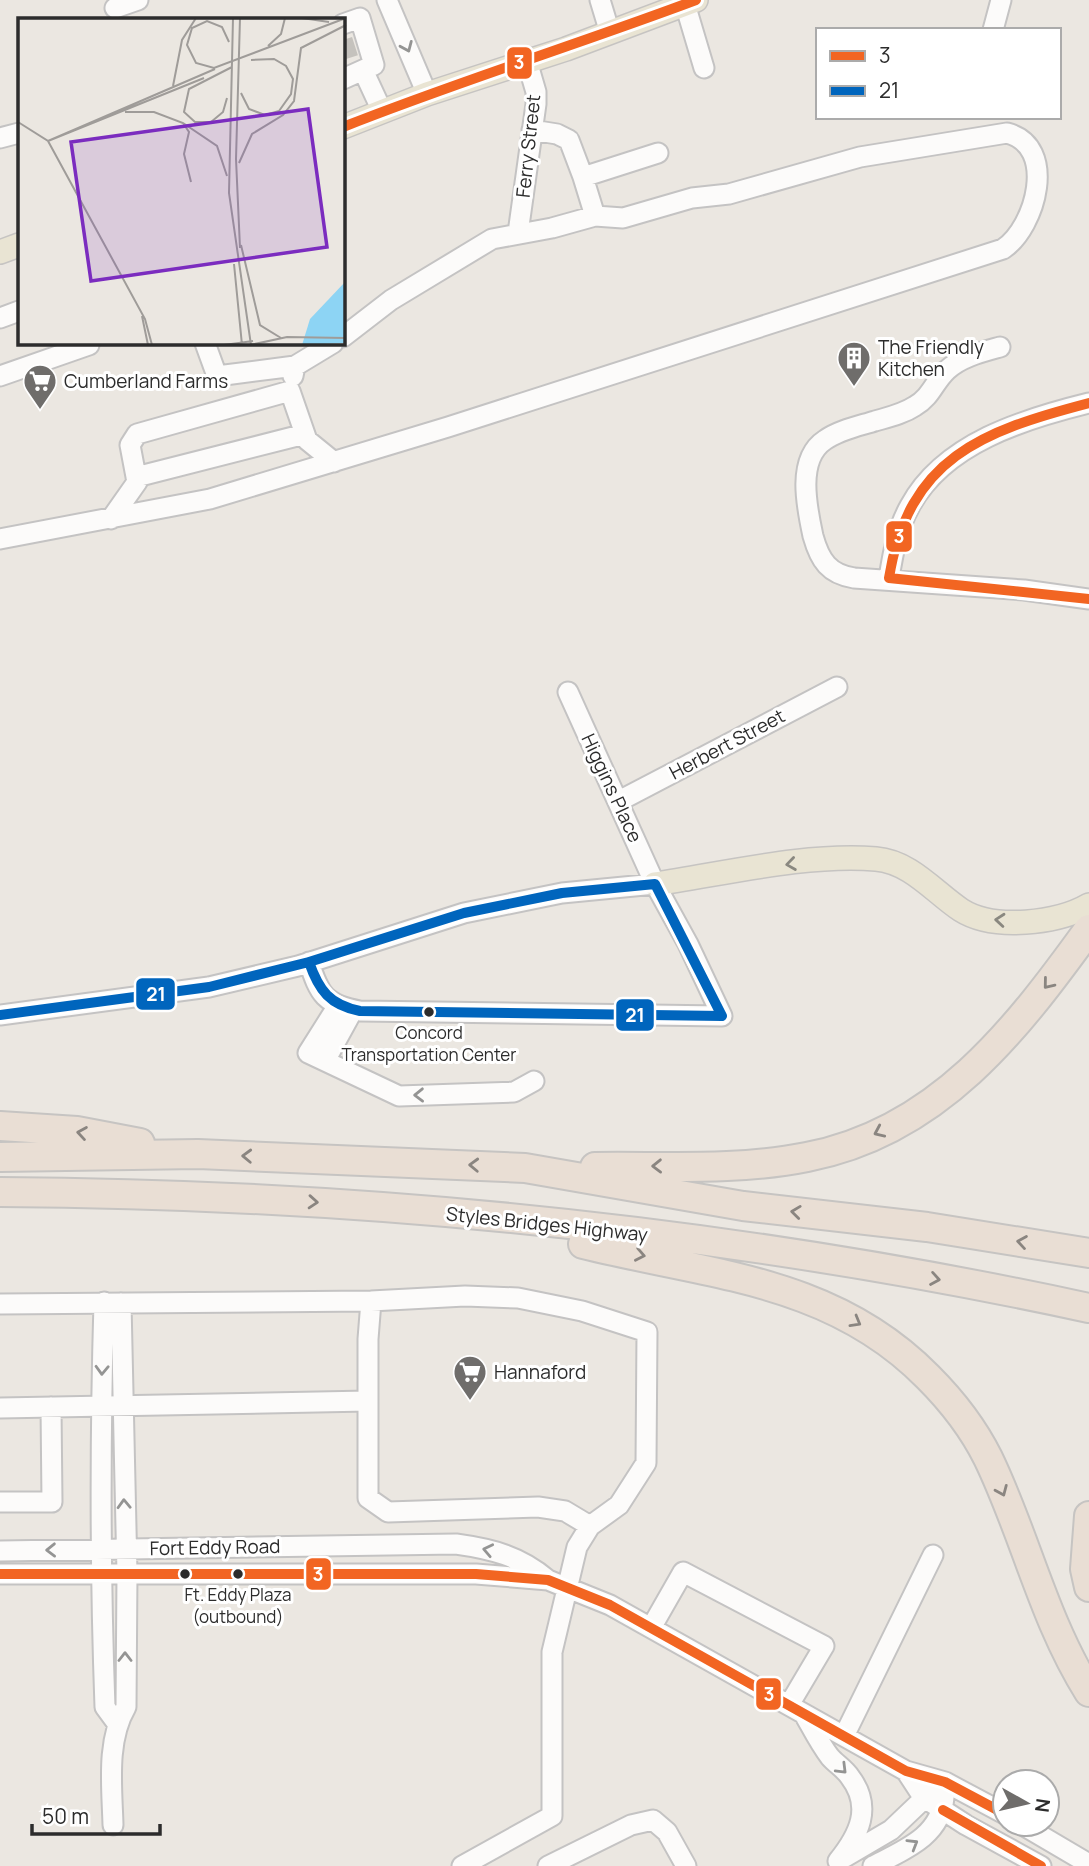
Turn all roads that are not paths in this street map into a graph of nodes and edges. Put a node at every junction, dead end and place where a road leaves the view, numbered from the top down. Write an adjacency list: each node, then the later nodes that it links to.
1 (138, 0): 6 (street)
2 (387, 0): 13 (street, one-way to 13)
3 (600, 0): 9 (street)
4 (1001, 0): 8 (street)
5 (690, 2): 9 (main road); 11 (street)
6 (115, 9)
7 (345, 23): 12 (street)
8 (994, 28)
9 (610, 33): 10 (main road)
10 (527, 61): 13 (main road); 16 (street, Ferry Street)
11 (704, 68)
12 (353, 73): 14 (street)
13 (427, 93): 14 (main road)
14 (382, 111): 15 (main road)
15 (345, 126)
16 (532, 130): 20 (street); 22 (street, Ferry Street)
17 (18, 133): 18 (street)
18 (0, 138)
19 (658, 153): 20 (street)
20 (583, 177): 21 (street)
21 (595, 216): 22 (street); 35 (street)
22 (518, 233): 25 (street)
23 (18, 245): 24 (main road)
24 (0, 252)
25 (345, 335)
26 (89, 345): 31 (street)
27 (206, 345): 30 (street)
28 (330, 345): 30 (street)
29 (1000, 347): 39 (street)
30 (295, 366): 32 (street)
31 (0, 376)
32 (290, 391): 34 (street); 36 (street)
33 (1089, 403): 39 (street)
34 (305, 434): 35 (street); 36 (street)
35 (334, 462): 37 (street)
36 (136, 477): 37 (street)
37 (111, 519): 38 (street)
38 (0, 539)
39 (889, 579): 40 (street)
40 (1089, 599)
41 (836, 687): 43 (street, Herbert Street)
42 (568, 692): 43 (street, Higgins Place)
43 (619, 801): 44 (street, Higgins Place)
44 (655, 884): 45 (main road, one-way to 44); 47 (street); 48 (street, Higgins Place)
45 (1089, 905)
46 (1089, 929): 54 (highway, one-way to 54)
47 (309, 962): 48 (street); 49 (street)
48 (345, 1009): 50 (street, one-way to 48)
49 (0, 1015)
50 (534, 1081)
51 (0, 1126): 52 (highway, one-way to 51)
52 (198, 1154): 53 (highway); 54 (highway, one-way to 52)
53 (0, 1157)
54 (525, 1168): 59 (highway, one-way to 54)
55 (0, 1192): 56 (highway, Styles Bridges Highway)
56 (251, 1198): 57 (highway); 58 (highway, Styles Bridges Highway, one-way to 58)
57 (0, 1212)
58 (504, 1217): 63 (highway, Styles Bridges Highway, one-way to 63); 82 (highway, one-way to 82)
59 (1089, 1253)
60 (371, 1301): 61 (street); 64 (street); 71 (street)
61 (113, 1302): 62 (street); 66 (street, one-way to 66); 67 (street)
62 (0, 1304)
63 (1089, 1308)
64 (368, 1401): 67 (street); 71 (street)
65 (51, 1406): 66 (street); 68 (street); 69 (street)
66 (100, 1406): 67 (street); 72 (street)
67 (121, 1406): 73 (street, one-way to 67)
68 (0, 1408)
69 (0, 1502)
70 (1089, 1516): 80 (highway)
71 (590, 1526): 79 (street)
72 (102, 1548): 73 (street, Fort Eddy Road); 74 (street, Fort Eddy Road, one-way to 74); 78 (street)
73 (125, 1548): 76 (street); 79 (street, Fort Eddy Road, one-way to 73)
74 (0, 1551)
75 (933, 1555): 85 (street)
76 (127, 1573): 78 (street, Fort Eddy Road); 79 (street, Fort Eddy Road); 84 (street, one-way to 76)
77 (0, 1574): 78 (street, Fort Eddy Road)
78 (101, 1574): 84 (street)
79 (557, 1582): 81 (street, Fort Eddy Road); 95 (street)
80 (1089, 1587)
81 (651, 1628): 83 (street, Fort Eddy Road); 83 (street)
82 (1089, 1692)
83 (796, 1709): 85 (street, Fort Eddy Road); 93 (street, one-way to 93)
84 (116, 1722): 91 (street)
85 (844, 1736): 86 (street, Fort Eddy Road)
86 (906, 1771): 87 (street, Fort Eddy Road); 88 (street, Fort Eddy Road)
87 (945, 1782): 88 (street); 89 (street, Fort Eddy Road); 90 (street)
88 (923, 1797): 90 (street, Fort Eddy Road); 93 (street)
89 (991, 1807)
90 (943, 1810): 98 (street, one-way to 90); 99 (street, Fort Eddy Road)
91 (113, 1825)
92 (1045, 1838): 94 (street)
93 (832, 1863)
94 (1089, 1864)
95 (462, 1866)
96 (548, 1866): 97 (street)
97 (686, 1866)
98 (873, 1866)
99 (1041, 1866)

